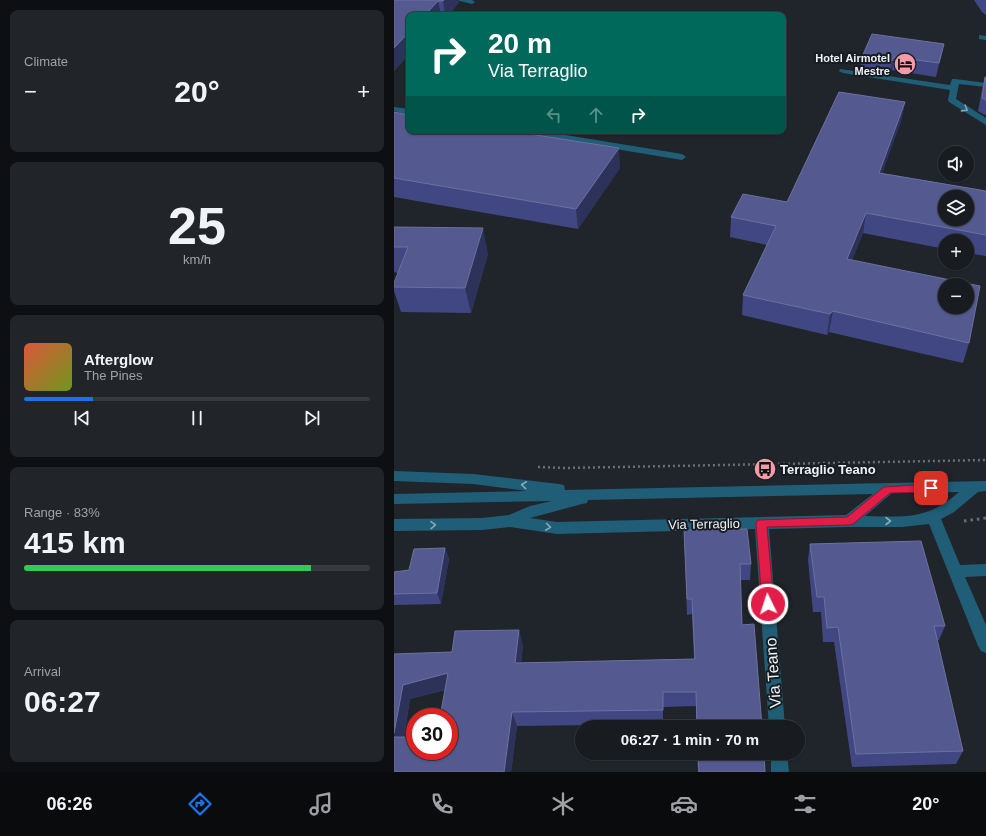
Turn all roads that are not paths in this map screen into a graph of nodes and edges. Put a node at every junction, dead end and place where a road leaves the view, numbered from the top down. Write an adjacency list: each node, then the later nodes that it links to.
1 (459, 0): 2 (street)
2 (472, 2)
3 (843, 71): 5 (street)
4 (986, 85): 5 (street)
5 (954, 88): 8 (street, one-way to 8)
6 (394, 109): 7 (street)
7 (406, 111)
8 (986, 122)
9 (543, 134): 10 (street)
10 (682, 157)
11 (394, 476): 14 (street, Via Terraglio, one-way to 11)
12 (980, 486): 13 (street, Via Terraglio); 16 (street, Via Terraglio)
13 (888, 489): 14 (street, Via Terraglio); 18 (street)
14 (604, 493): 15 (street, Via Terraglio); 17 (street, Via Terraglio)
15 (394, 499)
16 (933, 517): 18 (street, Via Terraglio, one-way to 16); 22 (street)
17 (510, 521): 19 (street, Via Terraglio, one-way to 19); 20 (street, Via Terraglio, one-way to 17)
18 (849, 521): 19 (street, Via Terraglio)
19 (762, 523): 24 (street, Via Teano)
20 (394, 525)
21 (986, 570): 22 (street)
22 (955, 571): 23 (street)
23 (986, 646)
24 (776, 720)
25 (779, 760): 26 (street)
26 (780, 772)

